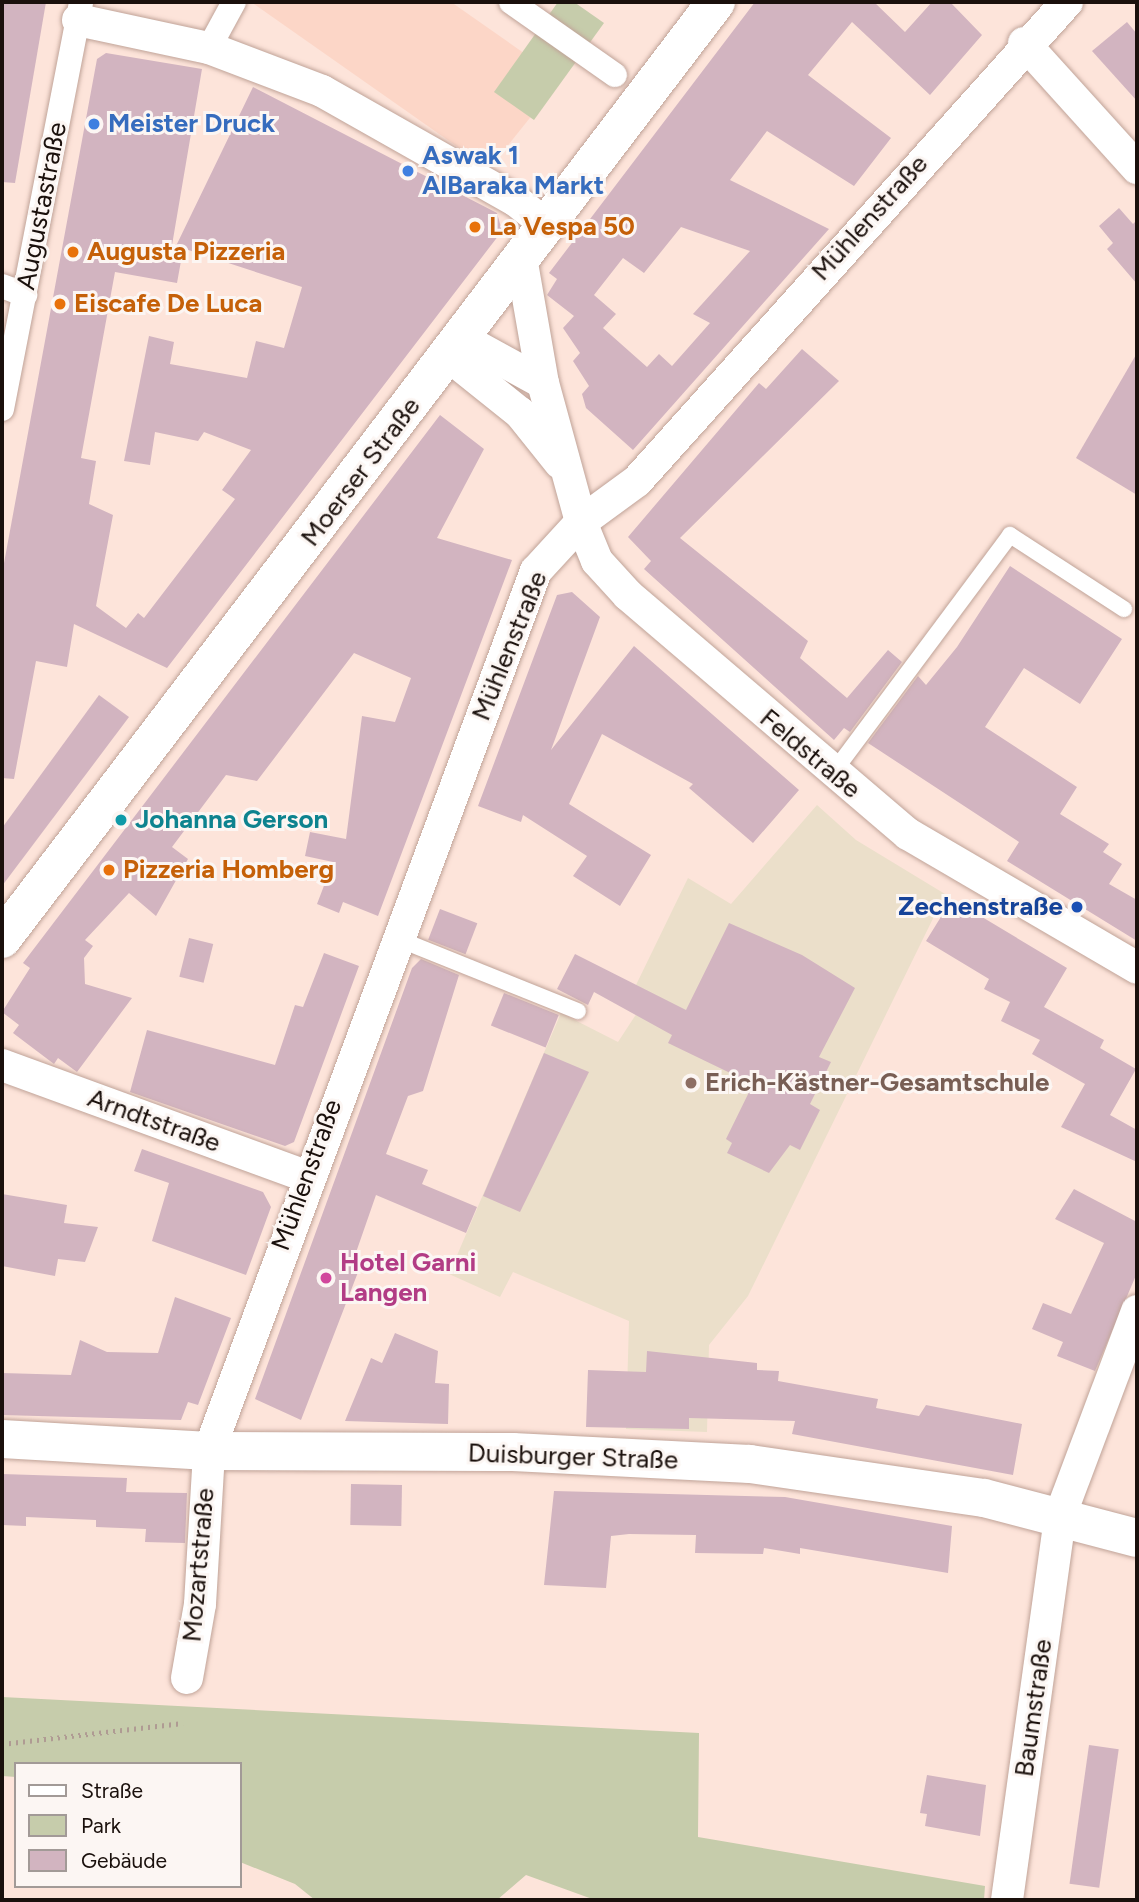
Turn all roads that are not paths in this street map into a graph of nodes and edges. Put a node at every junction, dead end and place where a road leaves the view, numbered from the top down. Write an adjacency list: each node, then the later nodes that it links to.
1 (234, 2): 7 (street)
2 (511, 2): 8 (street)
3 (716, 2): 10 (street, Moerser Straße)
4 (1067, 2): 6 (street, Mühlenstraße)
5 (80, 11): 7 (street); 13 (street, Augustastraße)
6 (1024, 43): 9 (street); 18 (street, Mühlenstraße)
7 (209, 48): 10 (street)
8 (615, 75)
9 (1137, 168)
10 (548, 226): 11 (street, Moerser Straße)
11 (522, 263): 14 (street, Moerser Straße); 15 (street, Feldstraße)
12 (2, 286): 13 (street)
13 (25, 295): 16 (street, Augustastraße)
14 (456, 348): 15 (street); 17 (street, Feldstraße); 22 (street, Moerser Straße)
15 (543, 383): 17 (street, Feldstraße)
16 (2, 409)
17 (560, 463): 18 (street, Feldstraße)
18 (581, 523): 20 (street, Feldstraße); 21 (street, Mühlenstraße)
19 (1124, 609): 20 (lane)
20 (832, 775): 23 (street, Feldstraße)
21 (396, 938): 24 (lane); 26 (street, Mühlenstraße)
22 (2, 939)
23 (1137, 968)
24 (578, 1011)
25 (2, 1065): 26 (street, Arndtstraße)
26 (306, 1176): 29 (street, Mühlenstraße)
27 (1137, 1311): 30 (street)
28 (2, 1439): 29 (street, Duisburger Straße)
29 (209, 1451): 30 (street, Duisburger Straße); 32 (street, Mozartstraße)
30 (1060, 1516): 31 (street, Duisburger Straße); 33 (street, Baumstraße)
31 (1137, 1538)
32 (187, 1678)
33 (1007, 1900)

